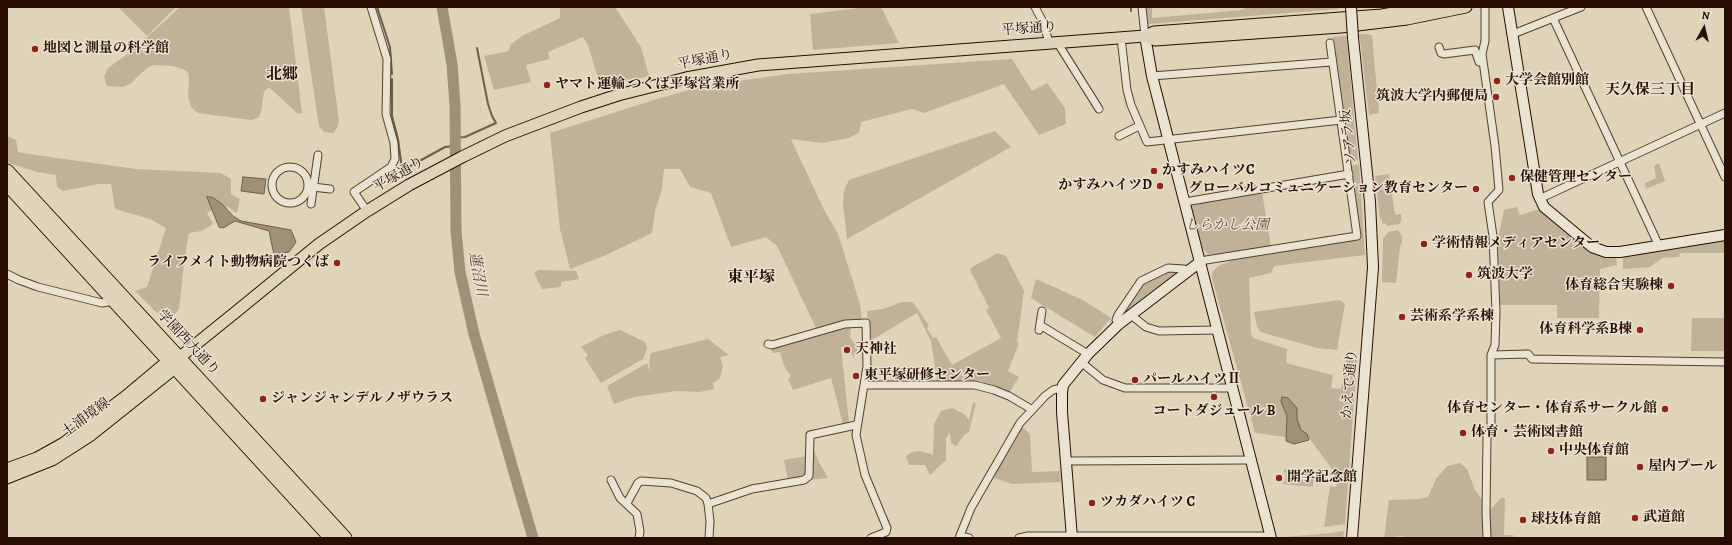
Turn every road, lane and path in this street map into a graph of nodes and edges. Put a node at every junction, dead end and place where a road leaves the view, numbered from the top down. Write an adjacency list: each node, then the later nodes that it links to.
1 (371, 7): 39 (street)
2 (1035, 7): 15 (street)
3 (1142, 7): 13 (street)
4 (1350, 7): 40 (street, ソアラ坂, bridge)
5 (1428, 7): 13 (main road, 平塚通り)
6 (1466, 7): 13 (main road, 平塚通り)
7 (1484, 7): 19 (street)
8 (1508, 7): 12 (street)
9 (1581, 7): 11 (street)
10 (1646, 7): 24 (street)
11 (1553, 18): 12 (street); 29 (street)
12 (1513, 34): 36 (street)
13 (1145, 36): 14 (main road, 平塚通り); 20 (street)
14 (1121, 38): 15 (main road, 平塚通り); 25 (street)
15 (1053, 42): 21 (street); 39 (main road, 平塚通り)
16 (1330, 44): 18 (street)
17 (1439, 47): 19 (street)
18 (1332, 62): 20 (street); 23 (street)
19 (1482, 68): 53 (street)
20 (1152, 76): 27 (street)
21 (1099, 109)
22 (1725, 113): 24 (street)
23 (1341, 120): 27 (street); 31 (street)
24 (1700, 124): 29 (street); 32 (street)
25 (1139, 126): 26 (street); 27 (street)
26 (1119, 136)
27 (1169, 140): 37 (street)
28 (318, 156): 34 (street)
29 (1620, 162): 36 (street); 42 (street)
30 (7, 171): 54 (highway, 学園西大通り)
31 (1349, 174): 37 (street); 43 (street)
32 (1725, 177)
33 (7, 184): 46 (highway, 学園西大通り)
34 (311, 188): 34 (street); 35 (street); 38 (street)
35 (330, 189)
36 (1539, 200): 42 (street)
37 (1185, 202): 43 (street)
38 (311, 204)
39 (367, 211): 54 (main road, 平塚通り)
40 (1373, 233): 80 (street, かえで通り)
41 (1725, 235): 42 (street)
42 (1659, 246)
43 (1200, 262): 44 (street); 50 (street)
44 (1186, 272): 48 (street); 49 (street)
45 (7, 274): 46 (street)
46 (113, 301): 54 (highway, 学園西大通り)
47 (1042, 311): 52 (street)
48 (1130, 315): 49 (street); 50 (street)
49 (1119, 324): 52 (street)
50 (1217, 330): 59 (street)
51 (768, 344): 57 (street)
52 (1088, 354): 55 (street)
53 (1491, 355): 56 (street); 81 (street)
54 (174, 362): 64 (main road, 土浦境線); 65 (main road, 土浦境線); 73 (highway, 学園西大通り); 74 (highway, 学園西大通り)
55 (1081, 362): 58 (street); 59 (street)
56 (1725, 362)
57 (865, 385): 60 (street); 61 (street)
58 (1062, 388): 60 (street); 63 (street)
59 (1233, 388): 62 (street)
60 (1031, 409): 69 (street)
61 (856, 425): 68 (street); 77 (street)
62 (1252, 460): 63 (street); 72 (street)
63 (1066, 462): 71 (street)
64 (7, 469)
65 (7, 478)
66 (611, 480): 67 (street)
67 (627, 503): 68 (street); 75 (street)
68 (708, 504): 76 (street)
69 (960, 537): 78 (street)
70 (1052, 537): 71 (street); 79 (street)
71 (1072, 537): 72 (street)
72 (1271, 537)
73 (331, 538)
74 (345, 538)
75 (639, 538)
76 (709, 538)
77 (871, 538)
78 (969, 538)
79 (1019, 538)
80 (1352, 538)
81 (1487, 538)

